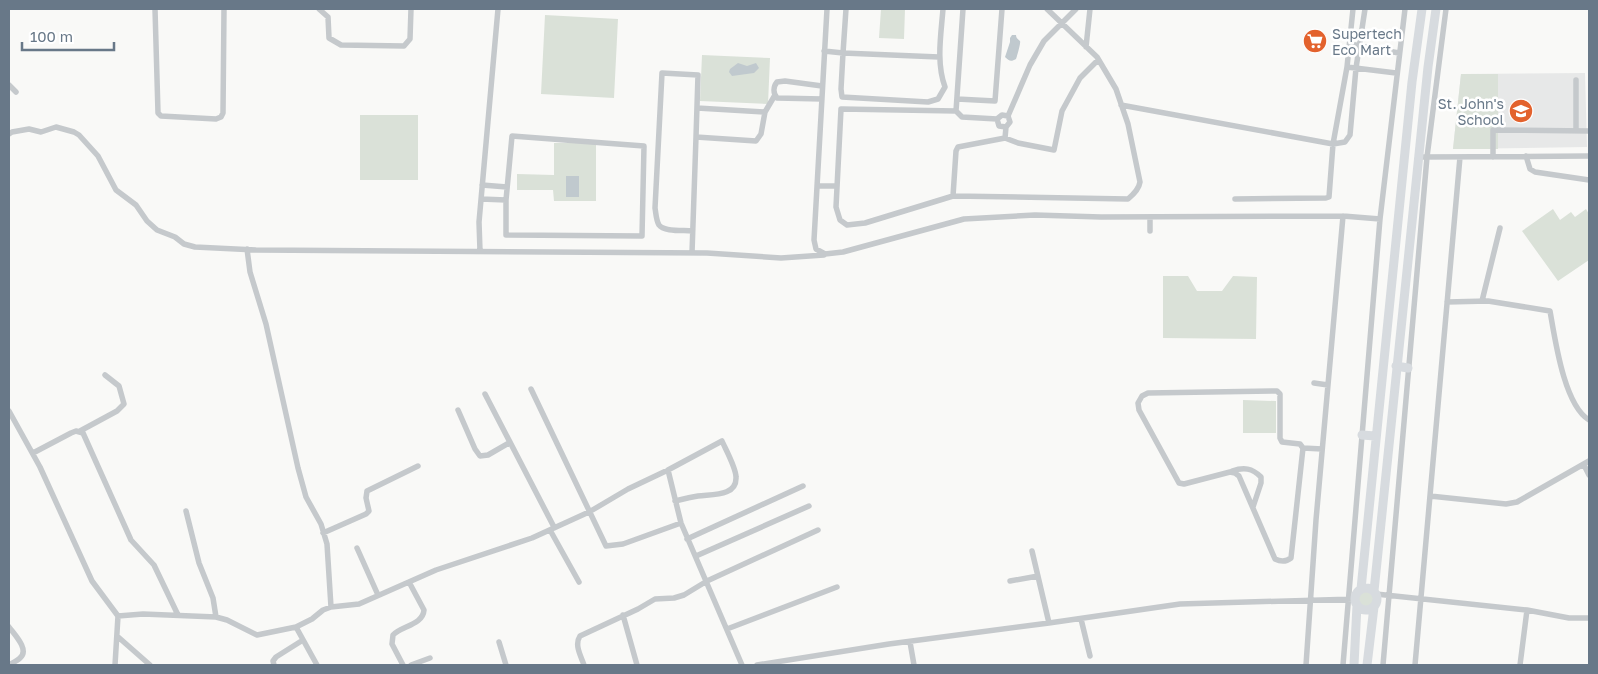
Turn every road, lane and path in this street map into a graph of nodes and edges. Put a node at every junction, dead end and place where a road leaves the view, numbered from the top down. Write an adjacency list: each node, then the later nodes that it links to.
1 (155, 9): 2 (street)
2 (224, 9)
3 (318, 9): 4 (street)
4 (411, 9)
5 (498, 9): 58 (street)
6 (827, 9): 24 (street)
7 (846, 9): 25 (street)
8 (943, 9): 27 (street)
9 (963, 9): 38 (street)
10 (1002, 9): 38 (street)
11 (1047, 9): 20 (street)
12 (1076, 9): 20 (street)
13 (1090, 9): 23 (street)
14 (1353, 9): 21 (street)
15 (1365, 9): 22 (street)
16 (1405, 9): 26 (street)
17 (1422, 9): 90 (main road)
18 (1436, 9): 54 (main road)
19 (1446, 9): 54 (street)
20 (1061, 24): 23 (street); 43 (street)
21 (1350, 44): 22 (street); 29 (street)
22 (1360, 46): 26 (street); 30 (street)
23 (1086, 47): 28 (street)
24 (824, 51): 25 (street); 34 (street)
25 (843, 53): 27 (street); 27 (street)
26 (1399, 53): 31 (street)
27 (939, 58)
28 (1098, 60): 39 (street); 50 (street)
29 (1346, 67): 30 (street); 51 (street)
30 (1356, 68): 31 (street); 51 (street)
31 (1396, 74): 68 (street)
32 (1576, 80): 46 (street)
33 (9, 85): 35 (street)
34 (822, 86): 36 (street); 37 (street)
35 (16, 92)
36 (775, 95): 37 (street); 42 (street)
37 (822, 99): 59 (street)
38 (957, 99): 41 (street)
39 (1121, 105): 51 (street); 62 (street)
40 (698, 108): 42 (street); 49 (street); 70 (street)
41 (956, 111): 44 (street); 60 (street)
42 (765, 112): 49 (street)
43 (1008, 116): 44 (street); 45 (street)
44 (997, 120): 45 (street)
45 (1006, 128): 50 (street)
46 (1576, 131): 47 (street); 56 (street)
47 (1589, 131)
48 (9, 134): 72 (street)
49 (696, 137): 70 (street)
50 (1005, 138): 62 (street)
51 (1333, 144): 65 (street)
52 (1526, 156): 53 (street); 56 (street); 57 (street)
53 (1589, 156)
54 (1423, 157): 55 (street); 78 (main road); 79 (street)
55 (1460, 157): 56 (street); 77 (street)
56 (1493, 157)
57 (1589, 180)
58 (482, 185): 61 (street); 63 (street)
59 (817, 186): 60 (street); 75 (street)
60 (837, 186): 62 (street)
61 (508, 187): 64 (street); 64 (street)
62 (953, 196)
63 (481, 199): 64 (street); 73 (street)
64 (506, 200)
65 (1235, 200)
66 (1343, 216): 67 (street); 68 (street); 82 (street)
67 (1150, 217): 71 (street); 75 (street)
68 (1380, 219): 89 (street)
69 (1500, 228): 76 (street)
70 (692, 231): 74 (street)
71 (1150, 231)
72 (247, 249): 73 (street); 110 (street)
73 (480, 251): 74 (street)
74 (692, 253): 75 (street)
75 (825, 254)
76 (1482, 301): 77 (street); 87 (street)
77 (1448, 302): 101 (street)
78 (1396, 366): 79 (main road); 122 (main road)
79 (1408, 368): 124 (street)
80 (105, 375): 88 (street)
81 (1314, 383): 82 (street)
82 (1328, 385): 93 (street)
83 (531, 389): 106 (street)
84 (485, 394): 91 (street)
85 (458, 410): 91 (street)
86 (9, 411): 94 (street)
87 (1589, 420)
88 (80, 431): 94 (street); 131 (street)
89 (1362, 435): 90 (main road); 127 (street)
90 (1375, 436): 121 (main road)
91 (509, 443): 108 (street)
92 (1303, 448): 93 (street); 98 (street); 104 (street)
93 (1322, 449): 126 (street)
94 (33, 453): 133 (street)
95 (1586, 463): 99 (street); 101 (street)
96 (418, 466): 110 (street)
97 (668, 470): 102 (street); 102 (street); 106 (street)
98 (1230, 472): 104 (street); 104 (street)
99 (1589, 475)
100 (803, 486): 111 (street)
101 (1430, 496): 125 (street)
102 (675, 501): 107 (street)
103 (809, 506): 114 (street)
104 (1253, 507)
105 (186, 511): 134 (street)
106 (589, 512): 107 (street); 108 (street)
107 (681, 523): 111 (street)
108 (552, 528): 118 (street); 119 (street)
109 (818, 530): 116 (street)
110 (323, 533): 128 (street)
111 (687, 539): 114 (street)
112 (357, 548): 123 (street)
113 (1032, 552): 115 (street)
114 (696, 556): 116 (street)
115 (1038, 576): 117 (street); 137 (street)
116 (707, 581): 132 (street); 140 (street)
117 (1010, 581)
118 (409, 582): 123 (street); 153 (street)
119 (579, 582)
120 (837, 587): 140 (street)
121 (1361, 589): 122 (main road); 127 (main road)
122 (1375, 592): 124 (street); 129 (main road)
123 (378, 595): 128 (street)
124 (1389, 595): 125 (street); 165 (street)
125 (1421, 598): 130 (street); 166 (street)
126 (1311, 600): 127 (street); 136 (street); 161 (street)
127 (1353, 601): 129 (main road); 162 (street); 163 (main road)
128 (331, 607): 139 (street)
129 (1374, 607): 164 (main road)
130 (1527, 610): 135 (street); 167 (street)
131 (178, 615): 133 (street); 134 (street)
132 (623, 615): 156 (street); 157 (street)
133 (118, 616): 141 (street)
134 (216, 617): 139 (street)
135 (1589, 618)
136 (1081, 619): 137 (street); 145 (street)
137 (1049, 623): 144 (street)
138 (9, 626): 147 (street)
139 (296, 627): 142 (street)
140 (727, 629): 158 (street)
141 (117, 636): 149 (street); 150 (street)
142 (303, 640): 151 (street); 152 (street)
143 (499, 642): 155 (street)
144 (910, 642): 148 (street); 160 (street)
145 (1090, 656)
146 (430, 658): 154 (street)
147 (9, 664)
148 (768, 664): 159 (street)
149 (115, 665)
150 (150, 665)
151 (274, 665)
152 (316, 665)
153 (403, 665)
154 (411, 665)
155 (506, 665)
156 (584, 665)
157 (637, 665)
158 (742, 665)
159 (757, 665)
160 (914, 665)
161 (1306, 665)
162 (1343, 665)
163 (1354, 665)
164 (1368, 665)
165 (1383, 665)
166 (1415, 665)
167 (1520, 665)

